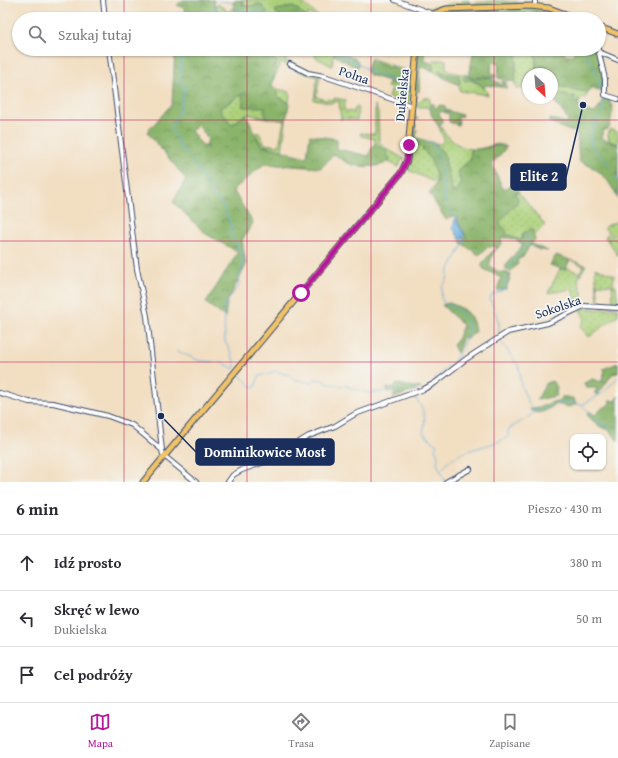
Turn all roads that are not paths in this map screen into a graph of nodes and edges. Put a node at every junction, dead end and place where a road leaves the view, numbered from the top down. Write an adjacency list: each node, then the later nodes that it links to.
1 (103, 0): 5 (street)
2 (395, 0): 6 (street)
3 (535, 0): 4 (street)
4 (535, 6): 7 (main road); 8 (main road)
5 (105, 12)
6 (428, 12)
7 (440, 12)
8 (560, 12)
9 (606, 30): 10 (main road)
10 (618, 34)
11 (606, 54): 15 (street)
12 (110, 56): 21 (street)
13 (416, 56): 18 (main road, Dukielska)
14 (600, 56): 17 (street)
15 (618, 60)
16 (290, 64): 18 (street, Polna)
17 (618, 99)
18 (412, 106): 22 (main road, Dukielska)
19 (618, 308): 26 (street, Sokolska)
20 (0, 393): 21 (street)
21 (162, 450): 22 (street)
22 (165, 456): 24 (main road); 25 (street)
23 (470, 469): 27 (street)
24 (144, 482)
25 (196, 482)
26 (228, 482)
27 (446, 482)

